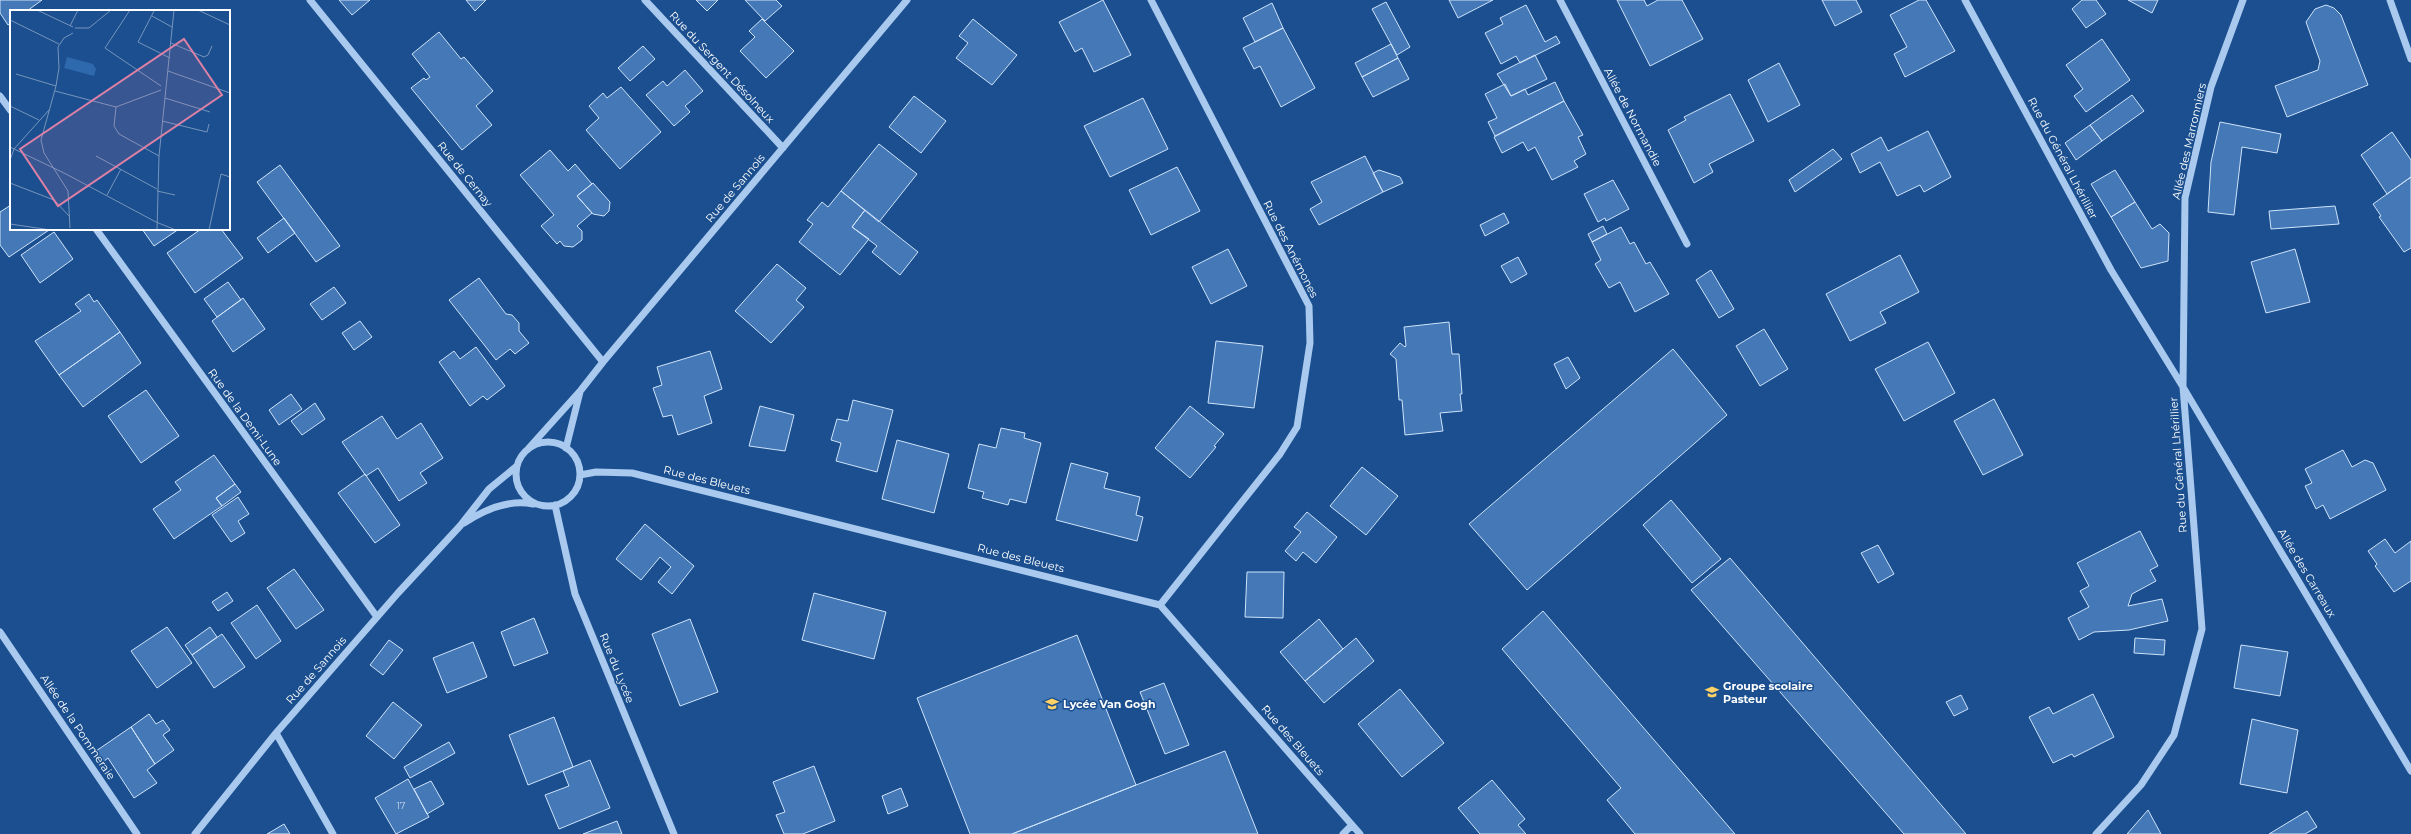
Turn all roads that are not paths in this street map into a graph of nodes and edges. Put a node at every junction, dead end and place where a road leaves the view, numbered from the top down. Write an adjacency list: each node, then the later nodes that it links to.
1 (310, 0): 15 (street, Rue de Cernay)
2 (645, 0): 12 (street, Rue du Sergent Désolneux)
3 (906, 0): 12 (street, Rue de Sannois)
4 (1151, 0): 25 (street, Rue des Anémones)
5 (1560, 0): 14 (street, Allée de Normandie)
6 (1965, 0): 16 (street, Rue du Général Lhérillier)
7 (2243, 0): 16 (street, Allée des Marronniers)
8 (2390, 0): 9 (street)
9 (2411, 59)
10 (0, 96): 11 (street)
11 (10, 110)
12 (783, 148): 15 (street, Rue de Sannois)
13 (97, 230): 26 (street, Rue de la Demi-Lune)
14 (1687, 244)
15 (602, 362): 17 (street, Rue de Sannois)
16 (2183, 387): 29 (street, Allée des Carreaux); 37 (street, Rue du Général Lhérillier)
17 (581, 390): 18 (street, Rue de Sannois); 19 (street, Rue de Sannois)
18 (566, 448): 19 (street); 21 (street)
19 (528, 449): 20 (street)
20 (517, 466): 22 (street); 24 (street, Rue de Sannois)
21 (580, 475): 23 (street); 25 (street, Rue des Bleuets)
22 (541, 505): 23 (street); 24 (street, Rue de Sannois)
23 (555, 505): 34 (street, Rue du Lycée)
24 (460, 526): 26 (street, Rue de Sannois)
25 (1160, 605): 30 (street, Rue des Bleuets)
26 (377, 617): 28 (street, Rue de Sannois)
27 (0, 632): 31 (street, Allée de la Pommeraie)
28 (276, 733): 32 (street, Rue de Sannois); 33 (street)
29 (2411, 771)
30 (1352, 825): 35 (street); 36 (street, Rue des Bleuets)
31 (137, 834)
32 (195, 834)
33 (333, 834)
34 (674, 834)
35 (1343, 834)
36 (1360, 834)
37 (2096, 834)

